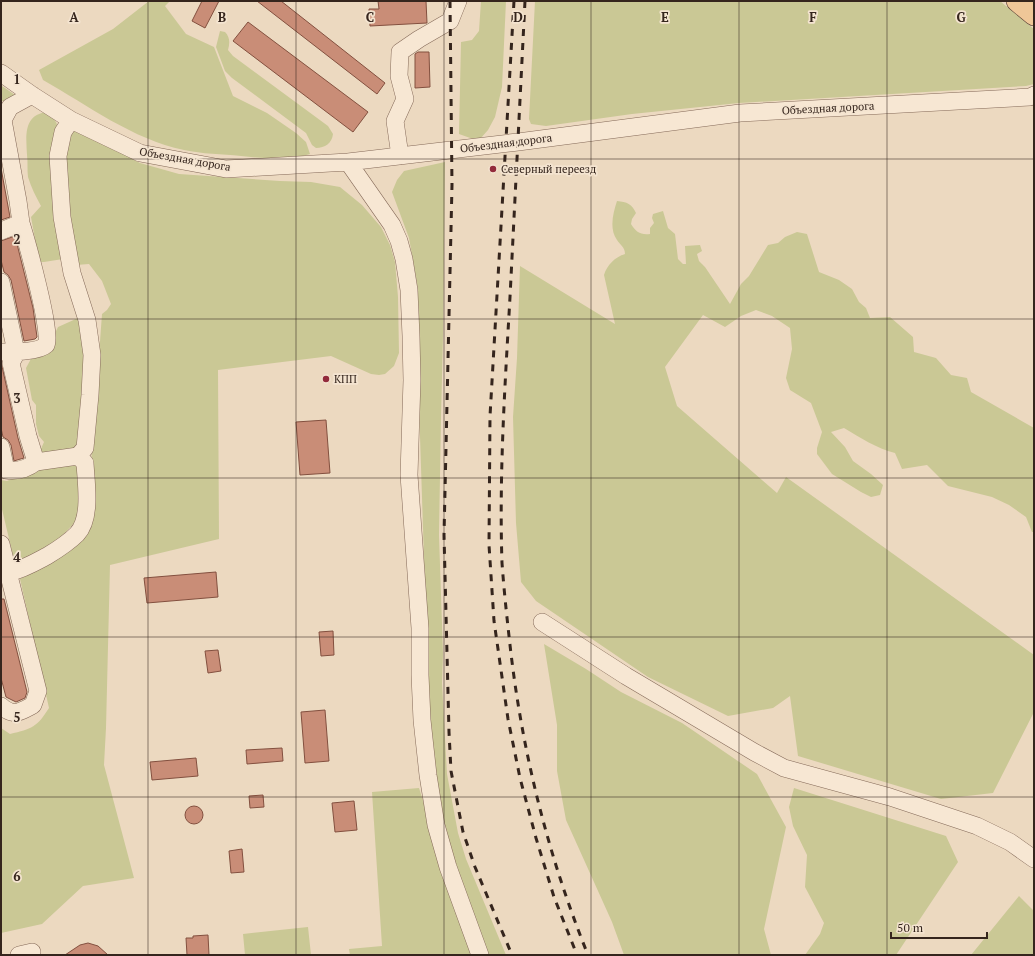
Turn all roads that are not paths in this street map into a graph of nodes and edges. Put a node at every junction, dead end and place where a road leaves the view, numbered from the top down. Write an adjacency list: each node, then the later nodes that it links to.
1 (458, 1): 7 (street)
2 (1, 73): 3 (street, Объездная дорога)
3 (32, 95): 5 (street); 6 (street, Объездная дорога)
4 (1033, 96): 7 (street, Объездная дорога)
5 (5, 108): 9 (street)
6 (71, 120): 8 (street, Объездная дорога); 14 (street)
7 (400, 156): 8 (street, Объездная дорога)
8 (348, 162): 21 (street)
9 (21, 223): 10 (street); 12 (street)
10 (1, 231)
11 (1, 282): 12 (street)
12 (9, 352): 15 (street)
13 (1, 447): 15 (street)
14 (78, 456): 15 (street); 17 (street)
15 (36, 462)
16 (1, 544): 17 (street)
17 (8, 573): 19 (street)
18 (542, 622): 20 (street)
19 (1, 706)
20 (1034, 859)
21 (480, 955)

